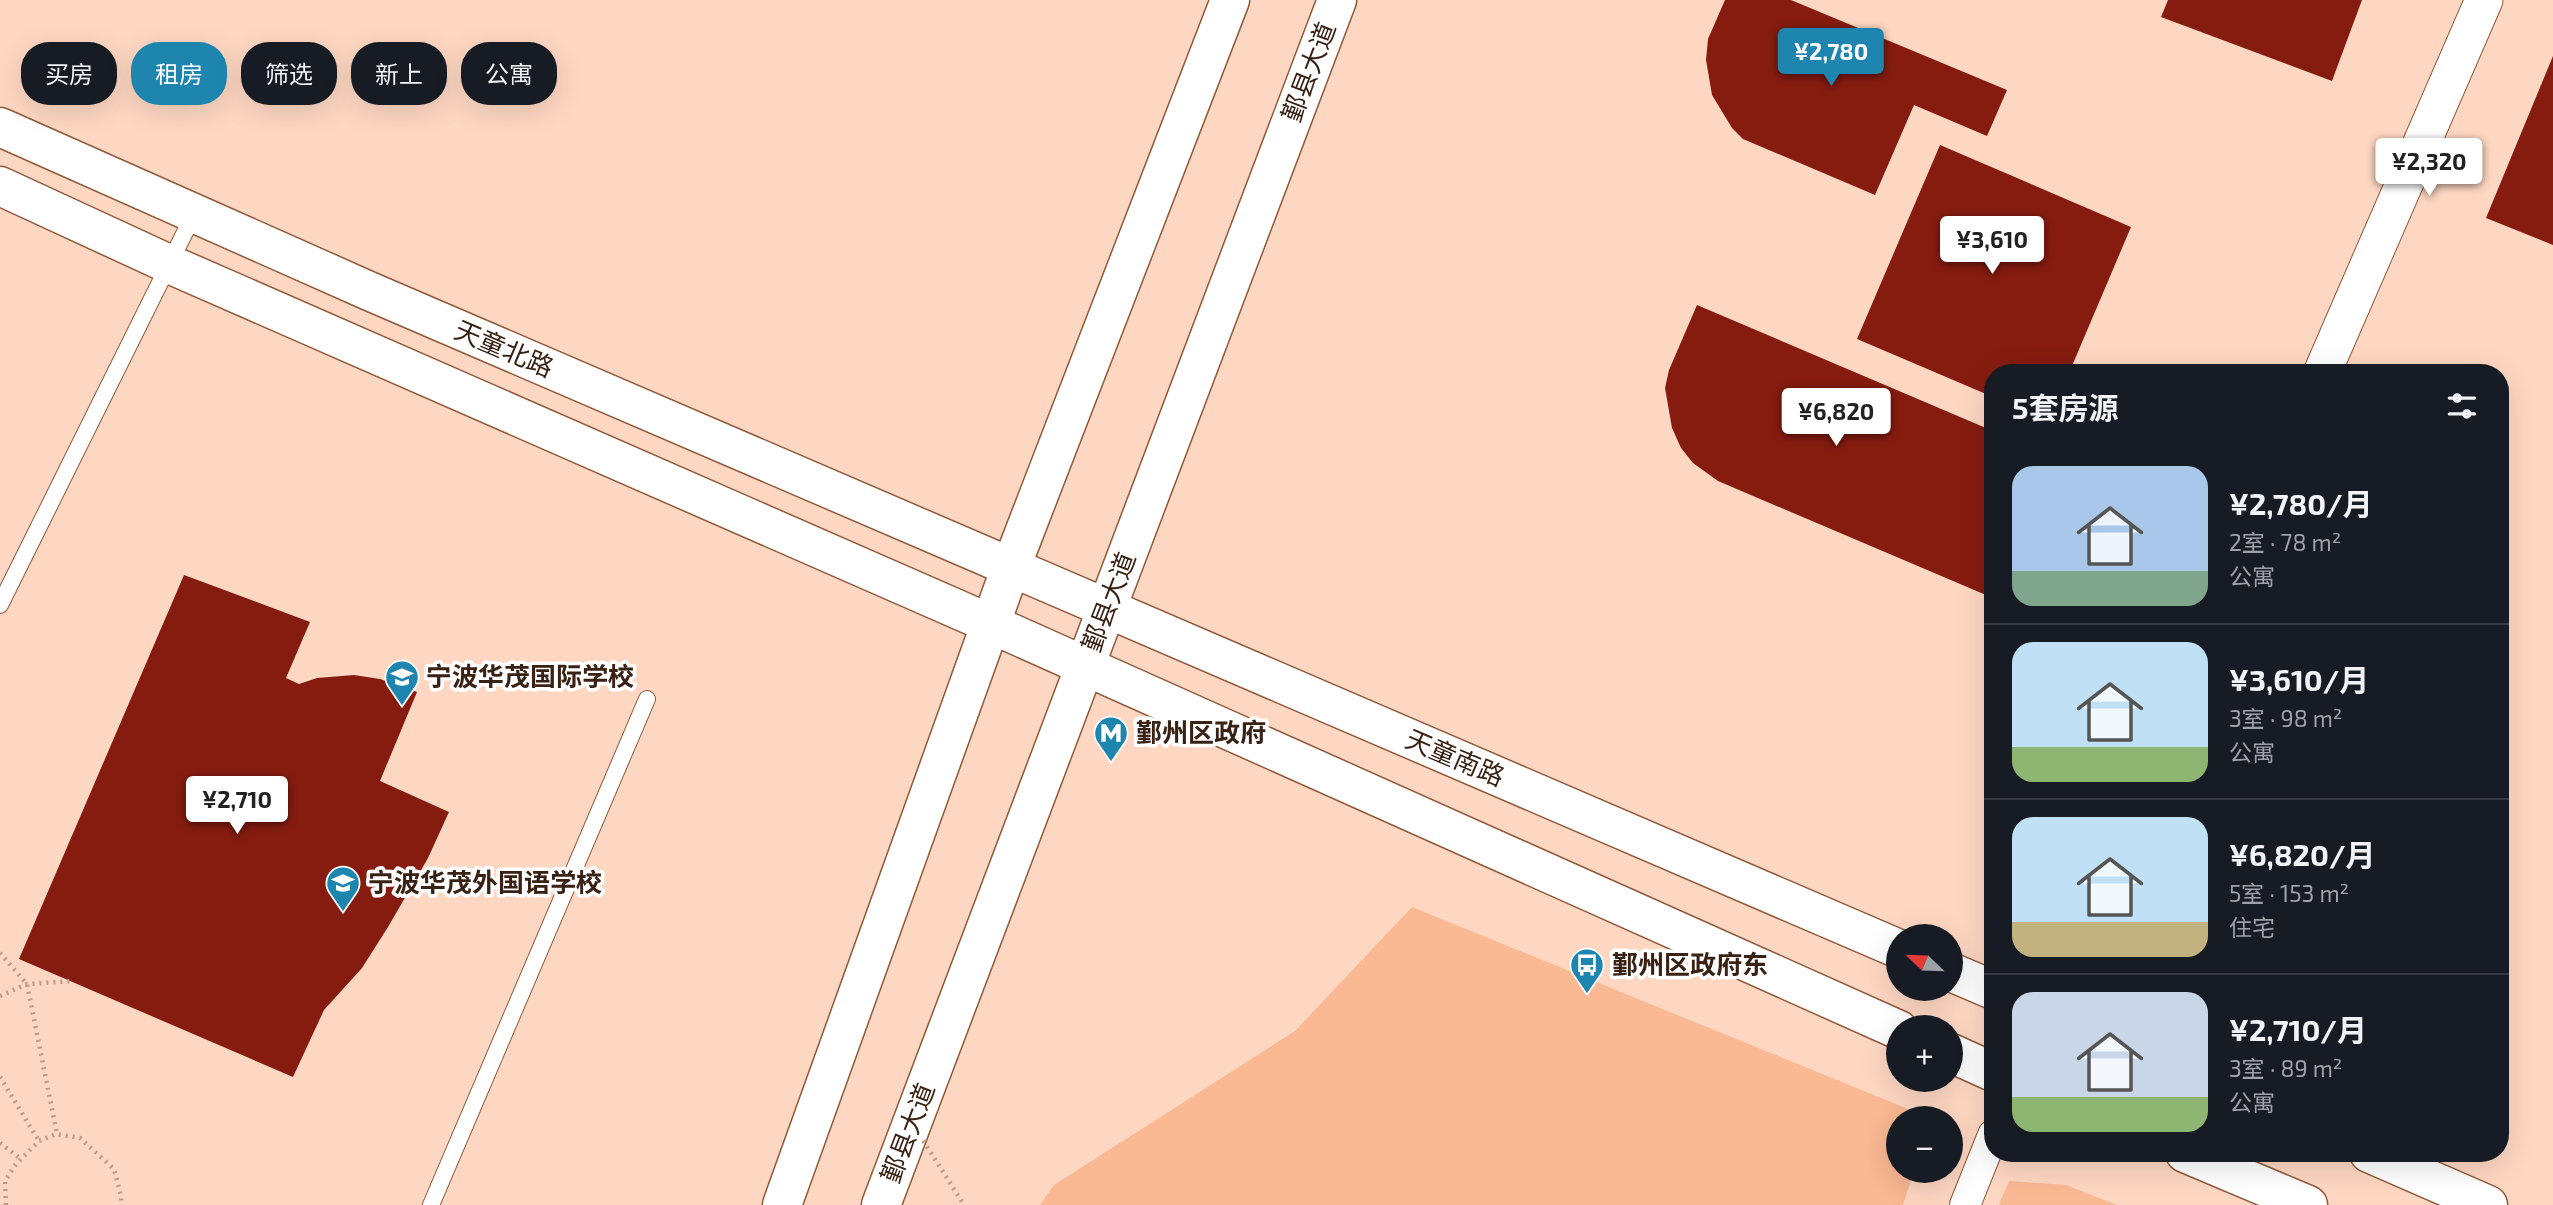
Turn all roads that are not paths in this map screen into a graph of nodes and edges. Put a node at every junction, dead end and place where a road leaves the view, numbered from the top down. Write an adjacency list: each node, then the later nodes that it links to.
1 (1230, 0): 9 (main road)
2 (1337, 0): 11 (main road, 鄞县大道)
3 (2484, 0): 8 (street)
4 (0, 127): 6 (main road, 天童北路)
5 (0, 186): 7 (main road)
6 (194, 214): 7 (lane); 9 (main road, 天童北路)
7 (170, 264): 10 (lane); 12 (main road)
8 (2326, 364)
9 (1011, 566): 11 (main road, 天童南路); 12 (main road)
10 (0, 605)
11 (1107, 608): 13 (main road, 鄞县大道); 15 (main road, 天童南路)
12 (990, 624): 13 (main road); 25 (main road)
13 (1084, 666): 18 (main road); 26 (main road, 鄞县大道)
14 (647, 699): 24 (lane)
15 (1886, 943)
16 (1964, 978): 17 (main road)
17 (1984, 986)
18 (1886, 1024)
19 (1963, 1058): 20 (main road)
20 (1984, 1068)
21 (1984, 1158): 27 (street)
22 (2206, 1162): 28 (main road)
23 (2390, 1162): 29 (main road)
24 (431, 1205)
25 (782, 1205)
26 (881, 1205)
27 (1965, 1205)
28 (2308, 1205)
29 (2488, 1205)

